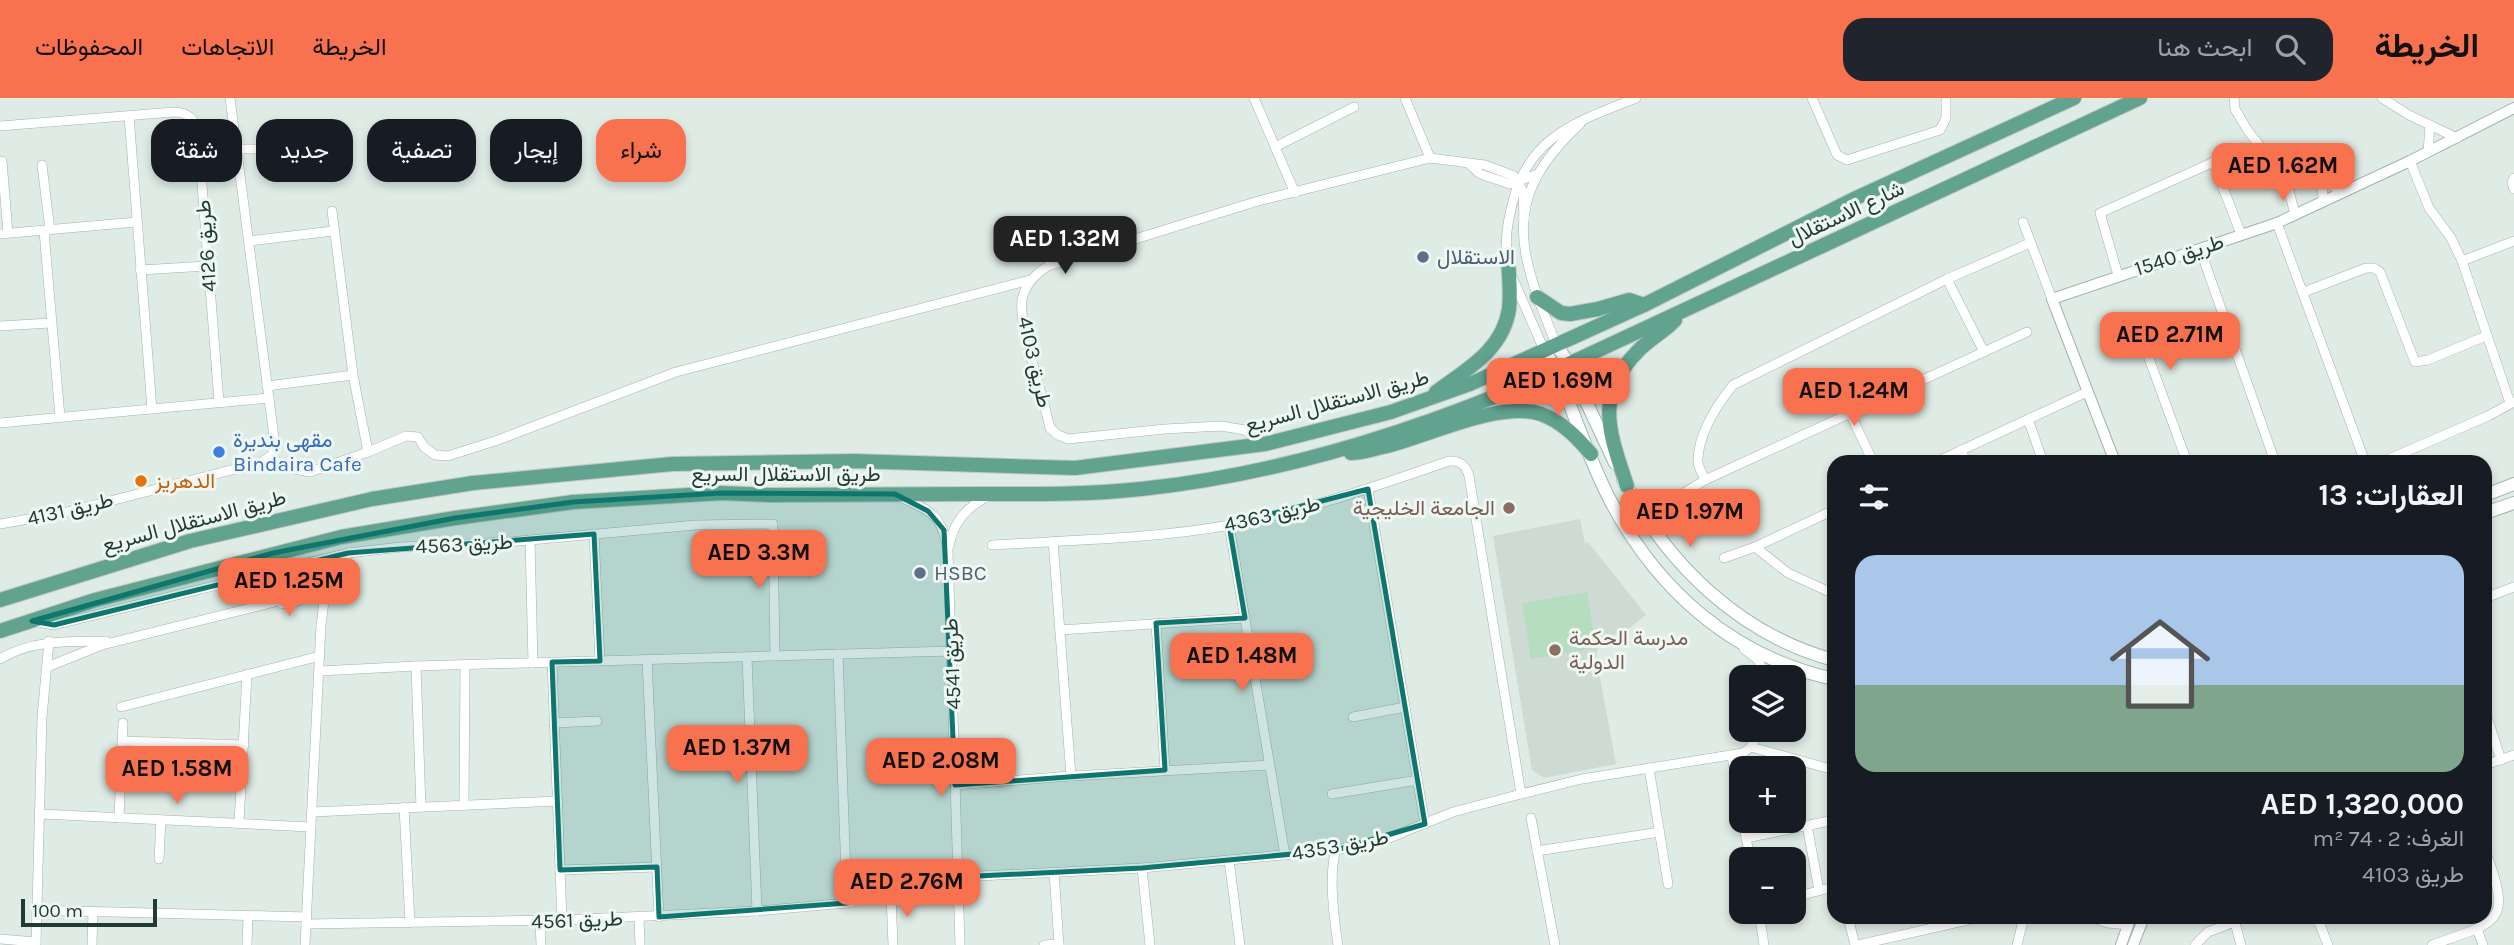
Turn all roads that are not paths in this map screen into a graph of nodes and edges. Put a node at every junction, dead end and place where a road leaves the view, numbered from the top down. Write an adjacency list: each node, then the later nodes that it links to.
1 (230, 98): 15 (street)
2 (1255, 98): 19 (street)
3 (1405, 98): 23 (street)
4 (1636, 98): 14 (street)
5 (1812, 98): 6 (street)
6 (1946, 98)
7 (2074, 98): 61 (main road, شارع الاستقلال)
8 (2140, 98): 62 (main road, شارع الاستقلال)
9 (2234, 98): 20 (street)
10 (2382, 98): 16 (street)
11 (1354, 107): 19 (street)
12 (2514, 108): 18 (street, طريق 1540)
13 (129, 116): 17 (street, طريق 4126); 40 (street); 53 (street, طريق 4126)
14 (1588, 117): 28 (street); 32 (street)
15 (232, 119)
16 (2430, 125): 18 (street); 21 (street)
17 (0, 126)
18 (2457, 138): 21 (street, طريق 1540)
19 (1275, 147): 34 (street)
20 (2264, 151): 29 (street); 38 (street)
21 (2428, 152): 25 (street, طريق 1540)
22 (2227, 156): 26 (street, طريق 1540)
23 (1430, 158): 32 (street); 34 (street)
24 (2, 161): 45 (street)
25 (2410, 161): 35 (street, طريق 1540); 52 (street)
26 (2213, 162): 46 (street, طريق 1540); 55 (street, طريق 1540)
27 (42, 165): 43 (street)
28 (1538, 174): 32 (street); 39 (street)
29 (2322, 178): 35 (street); 36 (street)
30 (2514, 178): 33 (street)
31 (240, 182): 47 (street)
32 (1518, 183): 39 (street); 51 (street)
33 (2514, 189)
34 (1295, 193): 57 (street)
35 (2341, 193): 36 (street, طريق 1540)
36 (2323, 201): 38 (street, طريق 1540)
37 (332, 211): 44 (street)
38 (2295, 215): 42 (street, طريق 1540)
39 (1524, 220): 59 (street)
40 (136, 222): 43 (street); 54 (street)
41 (2023, 222): 49 (street)
42 (2277, 223): 46 (street, طريق 1540); 58 (street)
43 (47, 231): 45 (street); 64 (street)
44 (333, 232): 47 (street); 71 (street)
45 (4, 233)
46 (2241, 234): 50 (street, طريق 1540)
47 (249, 241): 72 (street)
48 (2514, 242): 52 (street)
49 (2030, 243): 56 (street); 60 (street)
50 (2200, 249): 55 (street, طريق 1540); 63 (street)
51 (1508, 260): 68 (street); 77 (main road)
52 (2462, 261): 67 (street)
53 (207, 266): 54 (street); 75 (street, طريق 4126)
54 (140, 270): 78 (street)
55 (2118, 275): 60 (street, طريق 1540)
56 (1947, 279): 69 (street); 98 (street)
57 (1030, 280): 83 (street, طريق 4103); 85 (street)
58 (2304, 292): 67 (street); 95 (street)
59 (1537, 297): 61 (main road); 68 (street)
60 (2052, 299): 73 (street)
61 (1644, 305): 68 (main road, شارع الاستقلال)
62 (1683, 310): 70 (main road, شارع الاستقلال); 100 (main road)
63 (2222, 315): 93 (street); 94 (street)
64 (50, 323): 65 (street); 80 (street)
65 (0, 326)
66 (2027, 332): 69 (street)
67 (2486, 336): 76 (street)
68 (1550, 347): 70 (main road); 77 (main road, طريق الاستقلال السريع)
69 (1984, 352): 79 (street)
70 (1562, 366): 86 (main road, طريق الاستقلال السريع); 87 (main road); 100 (main road)
71 (353, 375): 72 (street); 85 (street)
72 (267, 386): 74 (street)
73 (2087, 392): 81 (street); 92 (street)
74 (269, 398): 75 (street); 97 (street)
75 (219, 402): 78 (street)
76 (2512, 402): 96 (street)
77 (1422, 403): 83 (main road, طريق الاستقلال السريع)
78 (152, 408): 80 (street)
79 (1850, 413): 88 (street); 98 (street)
80 (60, 417): 82 (street)
81 (2028, 419): 84 (street); 91 (street)
82 (0, 423)
83 (1265, 444): 126 (main road, طريق الاستقلال السريع)
84 (1961, 450): 89 (street); 90 (street)
85 (368, 452): 97 (street)
86 (1333, 453): 87 (main road); 104 (main road, طريق الاستقلال السريع)
87 (1591, 454): 134 (main road)
88 (1870, 455)
89 (1951, 455)
90 (1963, 455)
91 (2041, 455)
92 (2112, 455)
93 (2184, 455)
94 (2272, 455)
95 (2362, 455)
96 (2398, 455)
97 (270, 458): 109 (street, طريق 4131)
98 (1705, 480): 105 (street)
99 (2514, 484): 102 (main road)
100 (1627, 486): 142 (main road)
101 (1368, 489): 110 (street, طريق 4363); 158 (street); 181 (street, طريق 4363)
102 (2492, 492)
103 (895, 494): 104 (main road, طريق الاستقلال السريع); 116 (street); 129 (main road, طريق الاستقلال السريع)
104 (992, 494): 116 (street)
105 (1669, 502)
106 (2514, 503): 107 (main road)
107 (2492, 511)
108 (1827, 514): 115 (street)
109 (0, 524)
110 (1229, 525): 113 (street, طريق 4363); 128 (street)
111 (594, 534): 112 (street, طريق 4563); 140 (street, طريق 4563); 145 (street)
112 (530, 540): 117 (street, طريق 4563); 147 (street)
113 (1054, 541): 114 (street, طريق 4363); 132 (street)
114 (992, 545)
115 (1755, 547): 118 (street); 123 (street)
116 (948, 551): 137 (street, طريق 4541)
117 (348, 553): 119 (street, طريق 4563); 122 (street)
118 (1724, 558)
119 (273, 570): 120 (street); 129 (street, طريق 4563)
120 (301, 584): 122 (street); 125 (street); 127 (street)
121 (2514, 587): 124 (street)
122 (327, 588): 125 (street); 131 (street)
123 (1827, 591)
124 (2492, 595)
125 (310, 597): 127 (street); 131 (street)
126 (0, 600)
127 (260, 606): 136 (street)
128 (1245, 618): 130 (street); 173 (street)
129 (33, 621): 133 (main road, طريق الاستقلال السريع)
130 (1156, 623): 132 (street); 176 (street)
131 (321, 625): 139 (street)
132 (1060, 630): 177 (street)
133 (0, 631)
134 (1729, 637): 149 (street); 155 (main road)
135 (49, 641): 136 (street); 143 (street); 151 (street)
136 (118, 641): 151 (street)
137 (951, 651): 138 (street); 179 (street, طريق 4541)
138 (838, 654): 140 (street); 216 (street)
139 (320, 656): 152 (street); 153 (street)
140 (775, 656): 141 (street)
141 (747, 657): 144 (street); 218 (street)
142 (1827, 658)
143 (0, 659)
144 (647, 660): 145 (street); 205 (street)
145 (600, 661): 146 (street)
146 (552, 662): 147 (street); 162 (street)
147 (533, 663): 148 (street)
148 (466, 665): 150 (street); 183 (street)
149 (1760, 665)
150 (416, 666): 152 (street); 185 (street)
151 (47, 667): 187 (street)
152 (320, 671): 186 (street)
153 (247, 674): 157 (street); 166 (street)
154 (1806, 674): 155 (street)
155 (1809, 674): 156 (main road)
156 (1827, 678)
157 (121, 707)
158 (1405, 707): 159 (street); 178 (street)
159 (1353, 717)
160 (597, 721): 162 (street)
161 (123, 723): 164 (street)
162 (554, 723): 182 (street)
163 (2492, 732): 171 (street)
164 (122, 741): 166 (street); 188 (street)
165 (1754, 742): 167 (street)
166 (244, 745): 192 (street)
167 (1751, 747): 170 (street, طريق 4353); 175 (street)
168 (2514, 755): 171 (street)
169 (1729, 756): 174 (street, طريق 4353)
170 (1732, 756)
171 (2501, 760): 172 (street)
172 (2492, 763)
173 (1270, 765): 176 (street); 202 (street)
174 (1649, 768): 181 (street, طريق 4353); 196 (street)
175 (1827, 768)
176 (1165, 770): 177 (street)
177 (1071, 776): 179 (street)
178 (1418, 780): 180 (street); 193 (street)
179 (955, 785): 210 (street, طريق 4541)
180 (1332, 794)
181 (1521, 794): 193 (street, طريق 4353)
182 (558, 802): 183 (street); 208 (street)
183 (464, 806): 185 (street)
184 (404, 807): 185 (street); 186 (street); 227 (street)
185 (421, 807)
186 (312, 812): 195 (street)
187 (41, 814): 188 (street); 217 (street)
188 (119, 818): 190 (street)
189 (1531, 818): 201 (street)
190 (160, 820): 192 (street); 203 (street)
191 (1827, 821): 194 (street)
192 (239, 824): 195 (street)
193 (1425, 824): 200 (street, طريق 4353)
194 (1807, 825): 198 (street); 213 (street)
195 (311, 827): 225 (street)
196 (1660, 832): 201 (street); 211 (street)
197 (1745, 833): 198 (street)
198 (1746, 838): 199 (street)
199 (1748, 847)
200 (1336, 850): 202 (street, طريق 4353); 252 (street)
201 (1537, 851): 253 (street)
202 (1285, 855): 204 (street, طريق 4353)
203 (159, 859)
204 (1228, 860): 207 (street, طريق 4353); 251 (street)
205 (657, 867): 208 (street); 221 (street)
206 (2492, 868): 223 (street)
207 (1142, 869): 209 (street, طريق 4353); 250 (street)
208 (560, 870): 224 (street)
209 (1054, 872): 210 (street, طريق 4353); 241 (street)
210 (958, 877): 214 (street, طريق 4561); 248 (street, طريق 4541)
211 (1668, 884)
212 (1827, 888): 213 (street)
213 (1819, 890): 215 (street)
214 (891, 894): 216 (street, طريق 4561); 247 (street)
215 (1806, 894)
216 (847, 903): 218 (street, طريق 4561)
217 (37, 910): 219 (street, طريق 4561); 240 (street)
218 (757, 911): 221 (street, طريق 4561)
219 (93, 912): 220 (street, طريق 4561); 242 (street)
220 (248, 916): 225 (street, طريق 4561); 243 (street)
221 (659, 917): 222 (street, طريق 4561)
222 (639, 918): 224 (street, طريق 4561); 246 (street)
223 (2492, 919)
224 (562, 920): 226 (street, طريق 4561)
225 (307, 921): 227 (street, طريق 4561); 244 (street)
226 (540, 921): 227 (street, طريق 4561); 245 (street)
227 (410, 923)
228 (1761, 924): 254 (street)
229 (1850, 924): 255 (street)
230 (1949, 924): 255 (street)
231 (2022, 924): 256 (street)
232 (2129, 924): 257 (street)
233 (2141, 924): 258 (street)
234 (2224, 924): 259 (street)
235 (2235, 924): 260 (street)
236 (2320, 924): 261 (street)
237 (2484, 924): 238 (street)
238 (2477, 929): 262 (street); 263 (street)
239 (0, 939): 240 (street)
240 (36, 944)
241 (1059, 944): 249 (street)
242 (92, 945)
243 (247, 945)
244 (305, 945)
245 (541, 945)
246 (640, 945)
247 (893, 945)
248 (960, 945)
249 (1044, 945)
250 (1150, 945)
251 (1240, 945)
252 (1338, 945)
253 (1555, 945)
254 (1764, 945)
255 (1856, 945)
256 (2017, 945)
257 (2120, 945)
258 (2133, 945)
259 (2194, 945)
260 (2241, 945)
261 (2328, 945)
262 (2433, 945)
263 (2483, 945)

